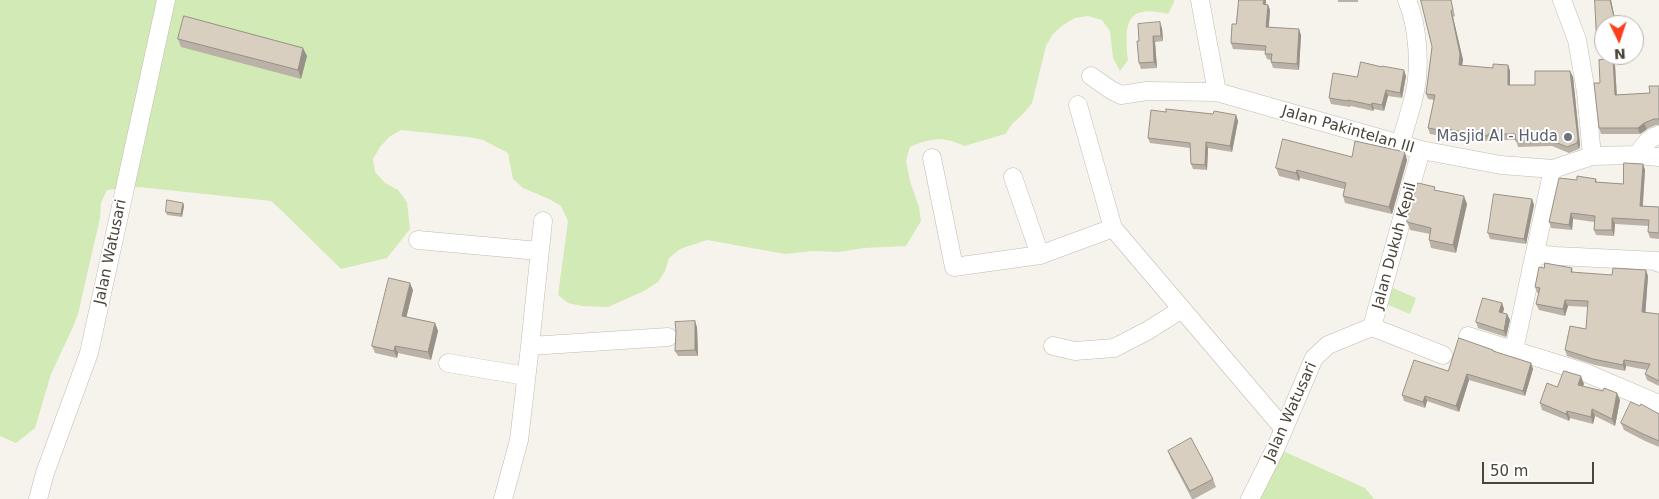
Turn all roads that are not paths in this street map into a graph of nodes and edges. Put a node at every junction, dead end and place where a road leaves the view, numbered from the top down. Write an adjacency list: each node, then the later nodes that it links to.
1 (166, 0): 36 (street, Jalan Watusari)
2 (1200, 0): 6 (street)
3 (1407, 0): 9 (street)
4 (1562, 0): 12 (street)
5 (1091, 76): 6 (street, Jalan Pakintelan III)
6 (1217, 92): 9 (street, Jalan Pakintelan III)
7 (1078, 105): 18 (street)
8 (1659, 135): 11 (street)
9 (1400, 145): 10 (street, Jalan Pakintelan III)
10 (1421, 150): 15 (street, Jalan Pakintelan III); 25 (street, Jalan Dukuh Kepil)
11 (1637, 155): 12 (street, Jalan Pakintelan III); 13 (street, Jalan Pakintelan III)
12 (1592, 156): 15 (street, Jalan Pakintelan III)
13 (1659, 157)
14 (932, 158): 22 (street)
15 (1553, 168): 21 (street)
16 (1013, 177): 22 (street)
17 (543, 221): 20 (street)
18 (1113, 228): 22 (street); 24 (street)
19 (418, 240): 20 (street)
20 (540, 251): 28 (street)
21 (1535, 254): 23 (street); 30 (street)
22 (1040, 255)
23 (1659, 263)
24 (1182, 309): 29 (street); 35 (street)
25 (1372, 327): 31 (street, Jalan Dukuh Kepil); 35 (street, Jalan Watusari)
26 (1468, 336): 30 (street)
27 (668, 337): 28 (street)
28 (530, 346): 33 (street)
29 (1053, 346)
30 (1514, 350): 34 (street)
31 (1443, 355)
32 (448, 363): 33 (street)
33 (526, 376): 37 (street)
34 (1659, 404)
35 (1284, 429): 38 (street, Jalan Watusari)
36 (38, 499)
37 (503, 499)
38 (1250, 499)

